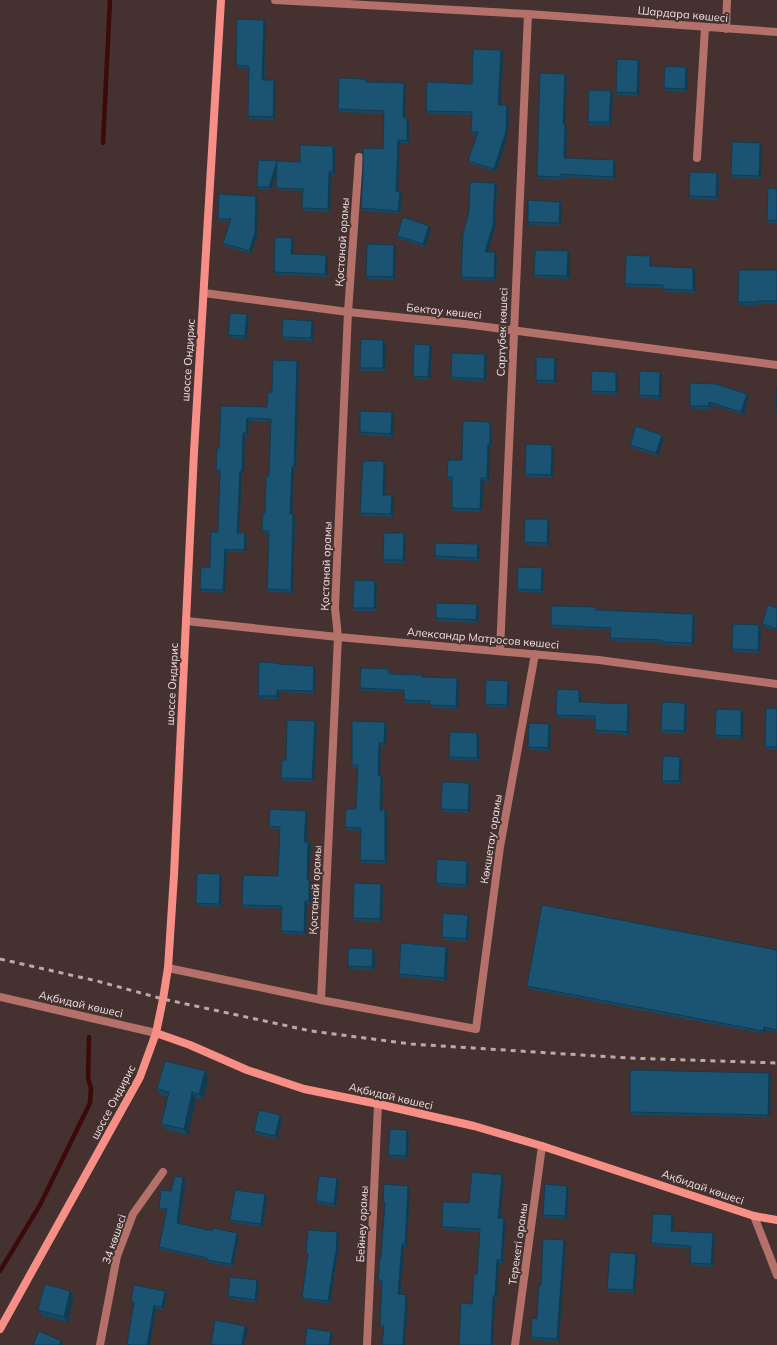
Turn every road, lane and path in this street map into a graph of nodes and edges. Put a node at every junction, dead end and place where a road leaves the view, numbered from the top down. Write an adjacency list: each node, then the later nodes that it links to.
1 (222, 0): 10 (main road, шоссе Ондирис)
2 (275, 0): 4 (street, Шардара көшесі)
3 (727, 0): 6 (street)
4 (528, 14): 5 (street, Шардара көшесі); 12 (street, Сартүбек көшесі)
5 (705, 28): 6 (street, Шардара көшесі); 9 (street)
6 (726, 29): 7 (street, Шардара көшесі)
7 (777, 32)
8 (359, 157): 11 (street, Қостанай орамы)
9 (697, 158)
10 (204, 293): 11 (street, Бектау көшесі); 14 (main road, шоссе Ондирис)
11 (348, 312): 12 (street, Бектау көшесі); 15 (street, Қостанай орамы)
12 (513, 330): 13 (street, Бектау көшесі); 16 (street, Сартүбек көшесі)
13 (777, 365)
14 (186, 621): 15 (street, Александр Матросов көшесі); 19 (main road, шоссе Ондирис)
15 (338, 637): 16 (street, Александр Матросов көшесі); 21 (street, Қостанай орамы)
16 (500, 651): 17 (street, Александр Матросов көшесі)
17 (535, 654): 18 (street, Александр Матросов көшесі); 21 (street, Көкшетау орамы)
18 (777, 684)
19 (168, 968): 21 (street); 22 (main road, шоссе Ондирис)
20 (0, 997): 22 (street, Ақбидай көшесі)
21 (321, 1000)
22 (156, 1033): 23 (main road, Ақбидай көшесі); 29 (main road, шоссе Ондирис)
23 (378, 1104): 24 (main road, Ақбидай көшесі); 31 (street, Бейнеу орамы)
24 (542, 1146): 26 (main road, Ақбидай көшесі); 32 (street, Терекеті орамы)
25 (163, 1172): 30 (street, 34 көшесі)
26 (754, 1216): 27 (main road, Ақбидай көшесі); 28 (street)
27 (777, 1220)
28 (777, 1275)
29 (0, 1329)
30 (100, 1345)
31 (367, 1345)
32 (515, 1345)

